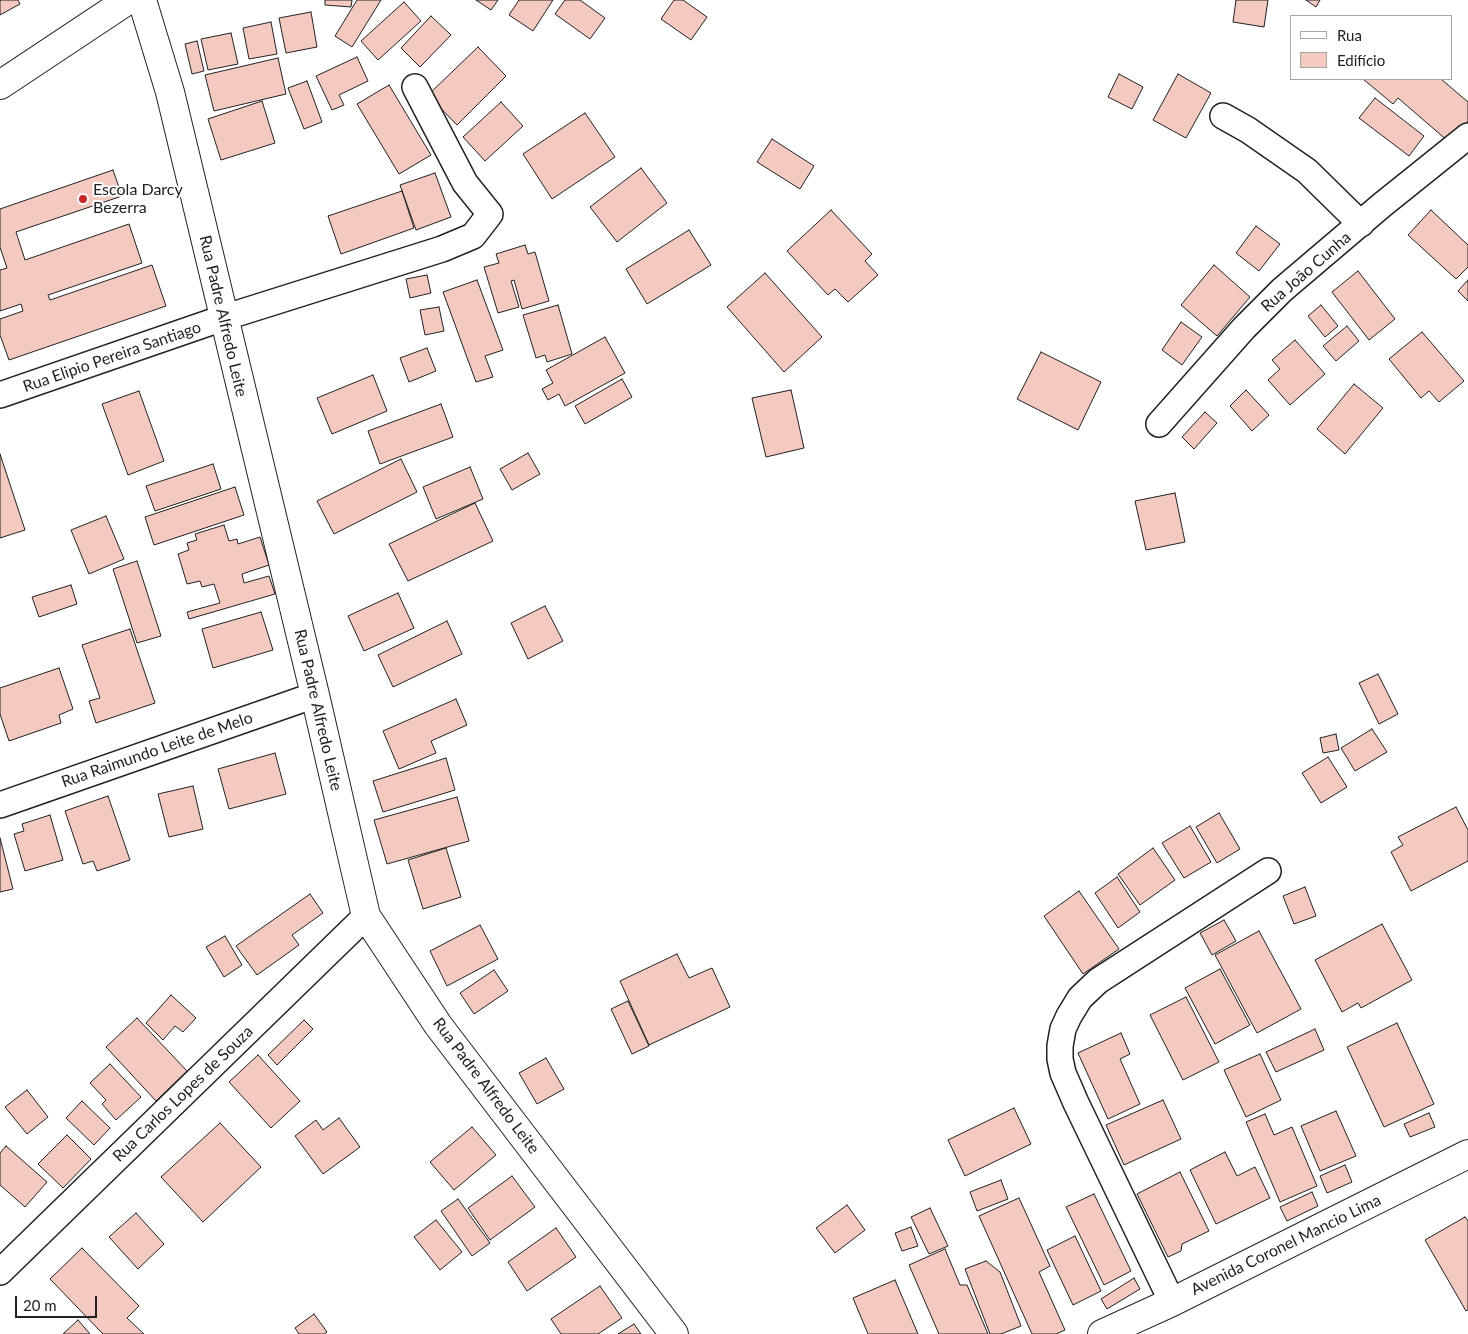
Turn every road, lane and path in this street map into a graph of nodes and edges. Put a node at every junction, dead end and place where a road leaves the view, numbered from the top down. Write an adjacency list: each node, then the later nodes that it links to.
1 (128, 0): 3 (street)
2 (142, 0): 8 (street, Rua Padre Alfredo Leite)
3 (0, 85)
4 (415, 88): 8 (street, Rua Elipio Pereira Santiago)
5 (1223, 116): 7 (street)
6 (1468, 136): 7 (street, Rua João Cunha)
7 (1361, 224): 10 (street, Rua João Cunha)
8 (223, 318): 9 (street, Rua Elipio Pereira Santiago); 11 (street, Rua Padre Alfredo Leite)
9 (0, 395)
10 (1159, 424)
11 (315, 695): 12 (street, Rua Raimundo Leite de Melo); 14 (street, Rua Padre Alfredo Leite)
12 (0, 805)
13 (1268, 871): 17 (street)
14 (366, 916): 16 (street, Rua Carlos Lopes de Souza); 18 (street, Rua Padre Alfredo Leite)
15 (1468, 1154): 17 (street, Avenida Coronel Mancio Lima)
16 (0, 1272)
17 (1172, 1302): 19 (street, Avenida Coronel Mancio Lima)
18 (674, 1334)
19 (1102, 1334)

